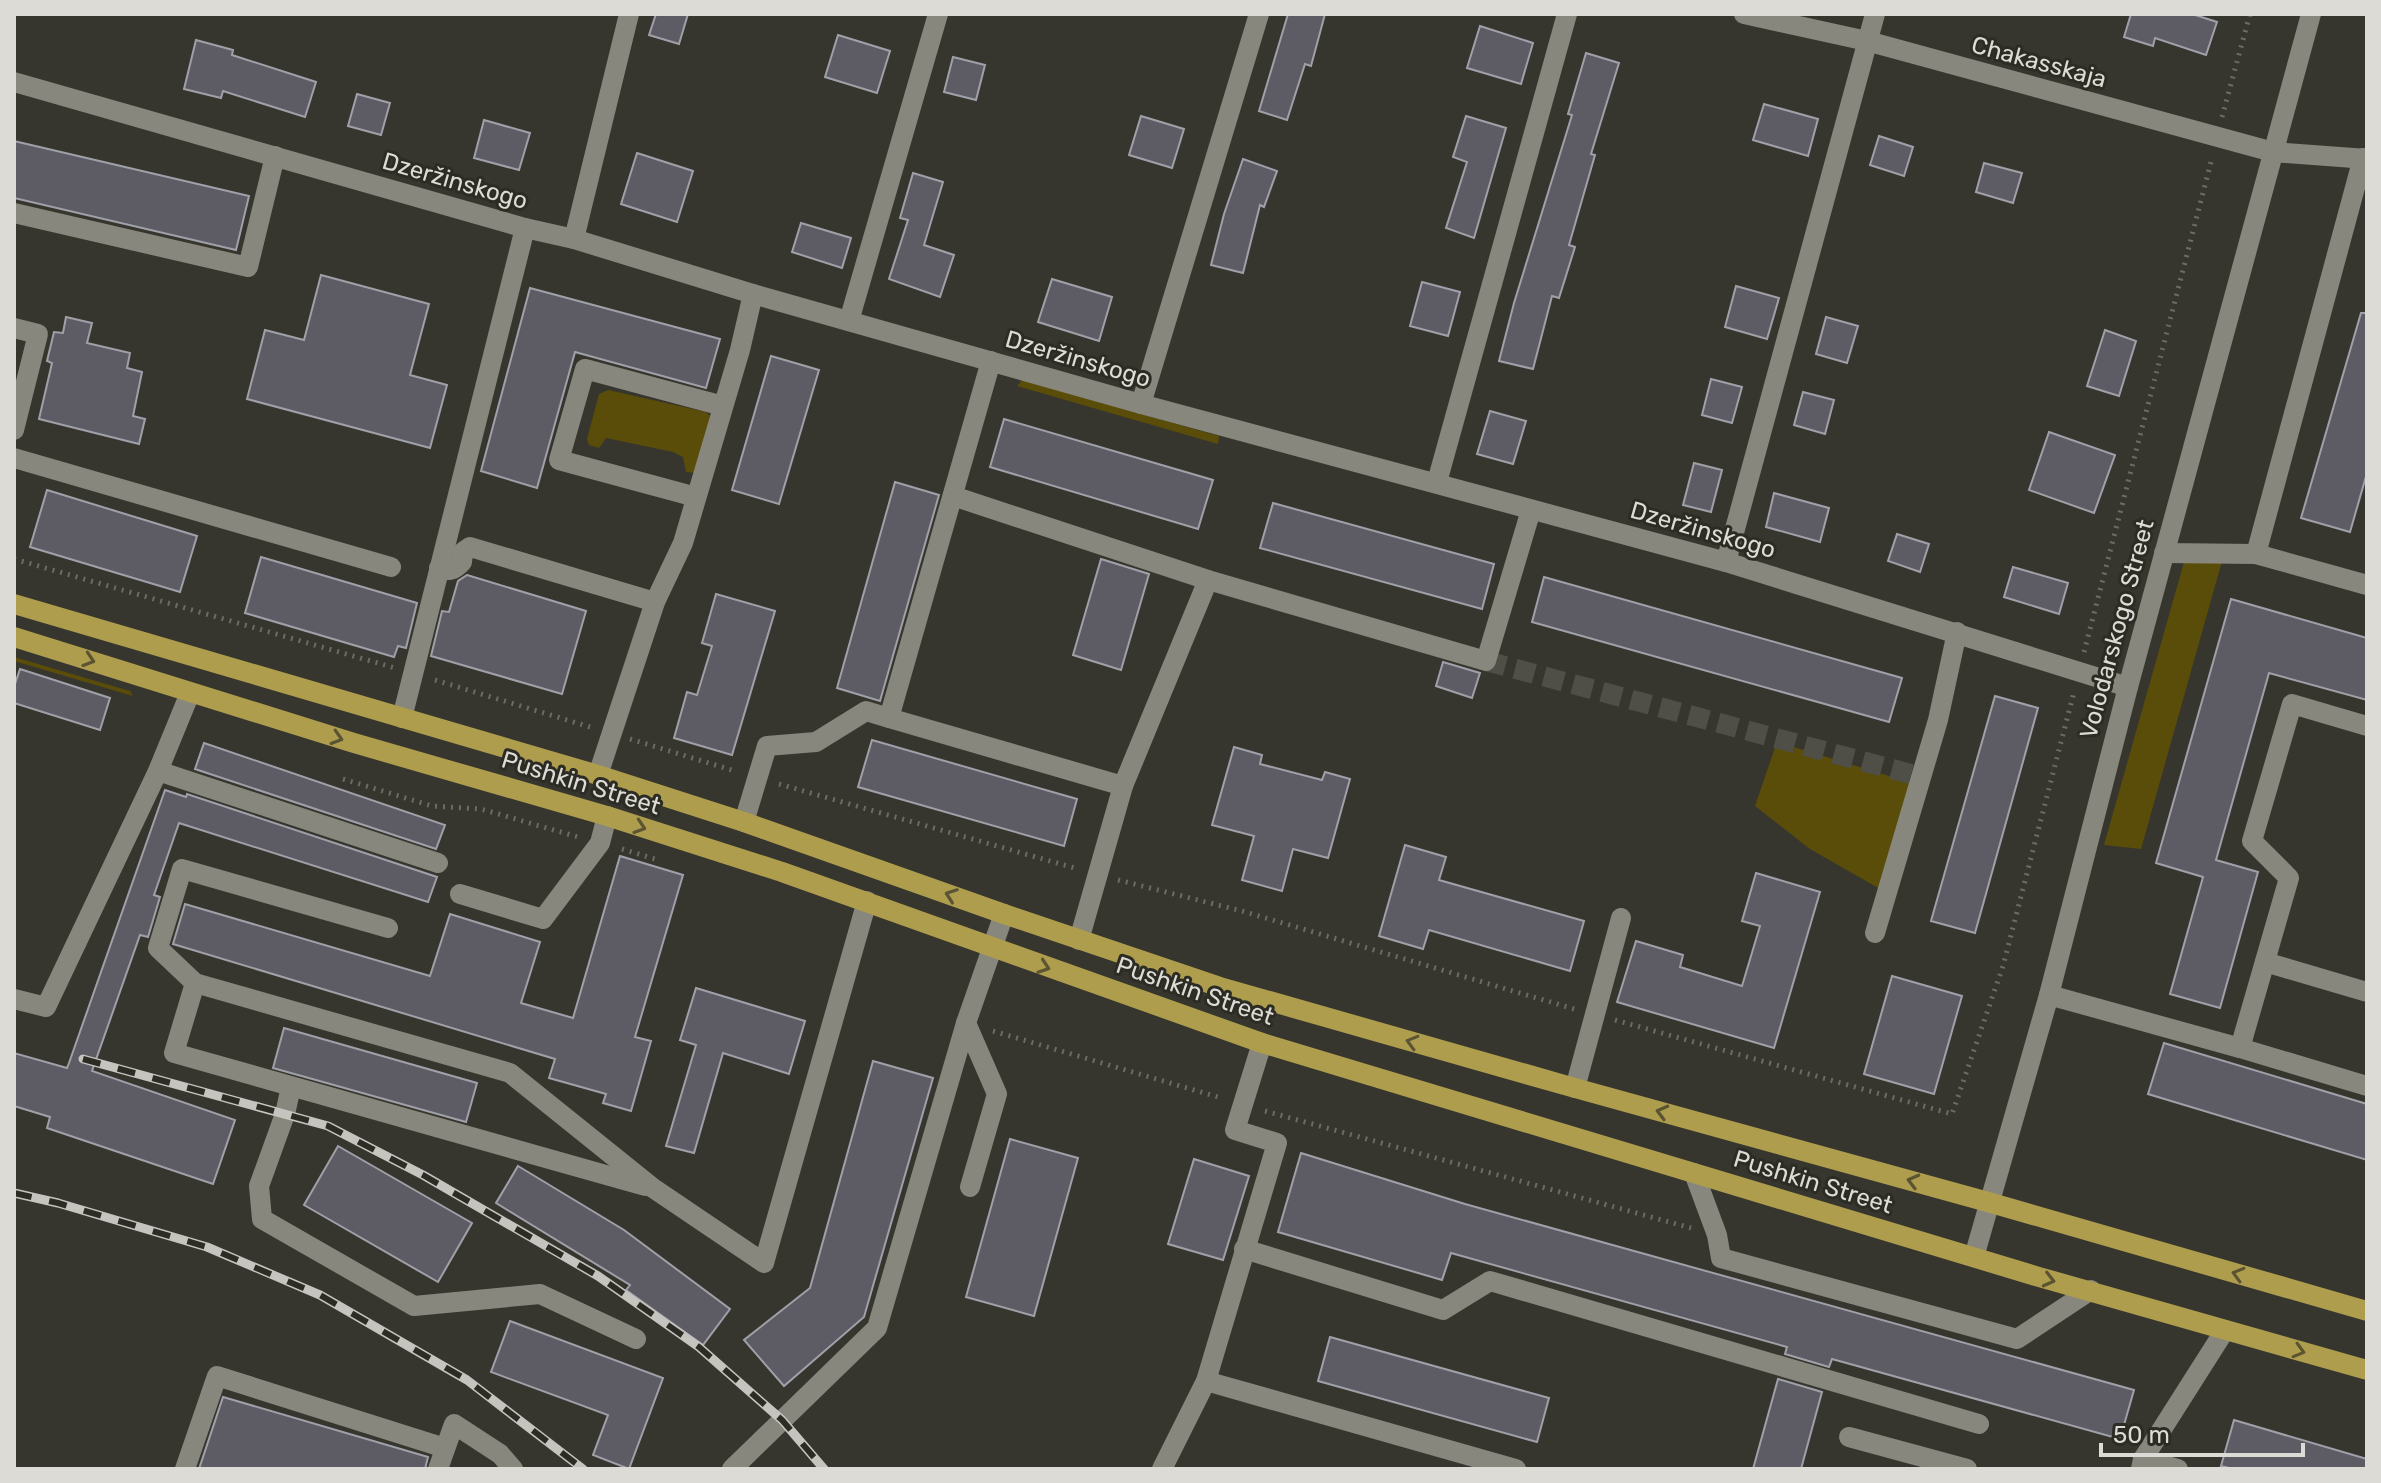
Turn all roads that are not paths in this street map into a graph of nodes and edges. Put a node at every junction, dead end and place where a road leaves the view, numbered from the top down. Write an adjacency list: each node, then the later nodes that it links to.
1 (629, 14): 15 (street)
2 (938, 14): 17 (street)
3 (1259, 14): 20 (street)
4 (1567, 14): 24 (street)
5 (1744, 14): 8 (street, Chakasskaja)
6 (1875, 14): 8 (street)
7 (2311, 14): 10 (street, Volodarskogo Street)
8 (1867, 41): 10 (street, Chakasskaja); 30 (street)
9 (14, 82): 11 (street, Dzeržinskogo)
10 (2273, 152): 12 (street, Chakasskaja); 28 (street, Volodarskogo Street)
11 (275, 156): 13 (street); 14 (street, Dzeržinskogo)
12 (2365, 158): 29 (street)
13 (14, 213)
14 (525, 228): 15 (street, Dzeržinskogo); 32 (street)
15 (574, 239): 16 (street, Dzeržinskogo)
16 (753, 294): 17 (street, Dzeržinskogo); 21 (street)
17 (849, 321): 19 (street, Dzeržinskogo)
18 (14, 328): 22 (street)
19 (991, 361): 20 (street, Dzeržinskogo); 25 (street)
20 (1141, 404): 24 (street, Dzeržinskogo)
21 (723, 406): 26 (street); 26 (street)
22 (14, 430)
23 (14, 458): 31 (street)
24 (1437, 482): 27 (street, Dzeržinskogo)
25 (953, 496): 33 (street); 42 (street)
26 (696, 497): 35 (street)
27 (1531, 510): 30 (street, Dzeržinskogo); 33 (street)
28 (2164, 553): 29 (street); 39 (street, Volodarskogo Street)
29 (2256, 554): 34 (street)
30 (1726, 562): 37 (street, Dzeržinskogo)
31 (391, 567)
32 (439, 568): 35 (street); 41 (street)
33 (1208, 580): 46 (street)
34 (2367, 585)
35 (655, 602): 45 (street)
36 (14, 604): 41 (main road, Pushkin Street)
37 (1957, 632): 39 (street, Dzeržinskogo); 55 (street)
38 (14, 637): 40 (main road, Pushkin Street, one-way to 40)
39 (2128, 687): 61 (street, Volodarskogo Street)
40 (190, 693): 44 (street); 47 (main road, Pushkin Street, one-way to 47)
41 (402, 718): 45 (main road, Pushkin Street)
42 (889, 718): 46 (street); 48 (street)
43 (2367, 726): 58 (street)
44 (158, 771): 49 (street); 62 (street)
45 (598, 775): 48 (main road, Pushkin Street)
46 (1123, 786): 56 (street)
47 (607, 816): 50 (street); 51 (main road, Pushkin Street, one-way to 51)
48 (744, 822): 52 (main road, Pushkin Street, one-way to 48)
49 (438, 863)
50 (460, 894)
51 (867, 901): 57 (main road, Pushkin Street); 71 (street)
52 (1004, 914): 56 (main road, Pushkin Street); 57 (street)
53 (1621, 918): 68 (street)
54 (388, 928): 59 (street)
55 (1875, 933)
56 (1079, 940): 68 (main road, Pushkin Street, one-way to 56)
57 (993, 949): 63 (street); 64 (main road, Pushkin Street, one-way to 64)
58 (2265, 962): 60 (street); 65 (street)
59 (195, 983): 67 (street); 71 (street)
60 (2367, 992)
61 (2049, 995): 65 (street); 72 (street, Volodarskogo Street)
62 (14, 999)
63 (966, 1023): 70 (street); 88 (street)
64 (1262, 1043): 69 (main road, Pushkin Street); 73 (street)
65 (2240, 1048): 66 (street)
66 (2367, 1086)
67 (291, 1087): 71 (street); 78 (street)
68 (1575, 1088): 72 (main road, Pushkin Street, one-way to 68)
69 (1694, 1173): 74 (main road, Pushkin Street); 75 (street)
70 (970, 1187)
71 (653, 1188)
72 (1988, 1202): 74 (street, Volodarskogo Street); 76 (main road, Pushkin Street, one-way to 72)
73 (1244, 1249): 80 (street); 81 (street)
74 (1974, 1257): 75 (main road, Pushkin Street, one-way to 75)
75 (2091, 1290): 77 (main road, Pushkin Street)
76 (2367, 1311)
77 (2225, 1330): 79 (main road, Pushkin Street, one-way to 79); 84 (street)
78 (636, 1339)
79 (2367, 1370)
80 (1206, 1381): 89 (street); 90 (street)
81 (1979, 1424)
82 (1849, 1437): 91 (street)
83 (445, 1448): 85 (street); 86 (street); 87 (street)
84 (2142, 1464): 92 (street)
85 (185, 1469)
86 (438, 1469)
87 (513, 1469)
88 (732, 1469)
89 (1162, 1469)
90 (1516, 1469)
91 (1967, 1469)
92 (2178, 1469)

